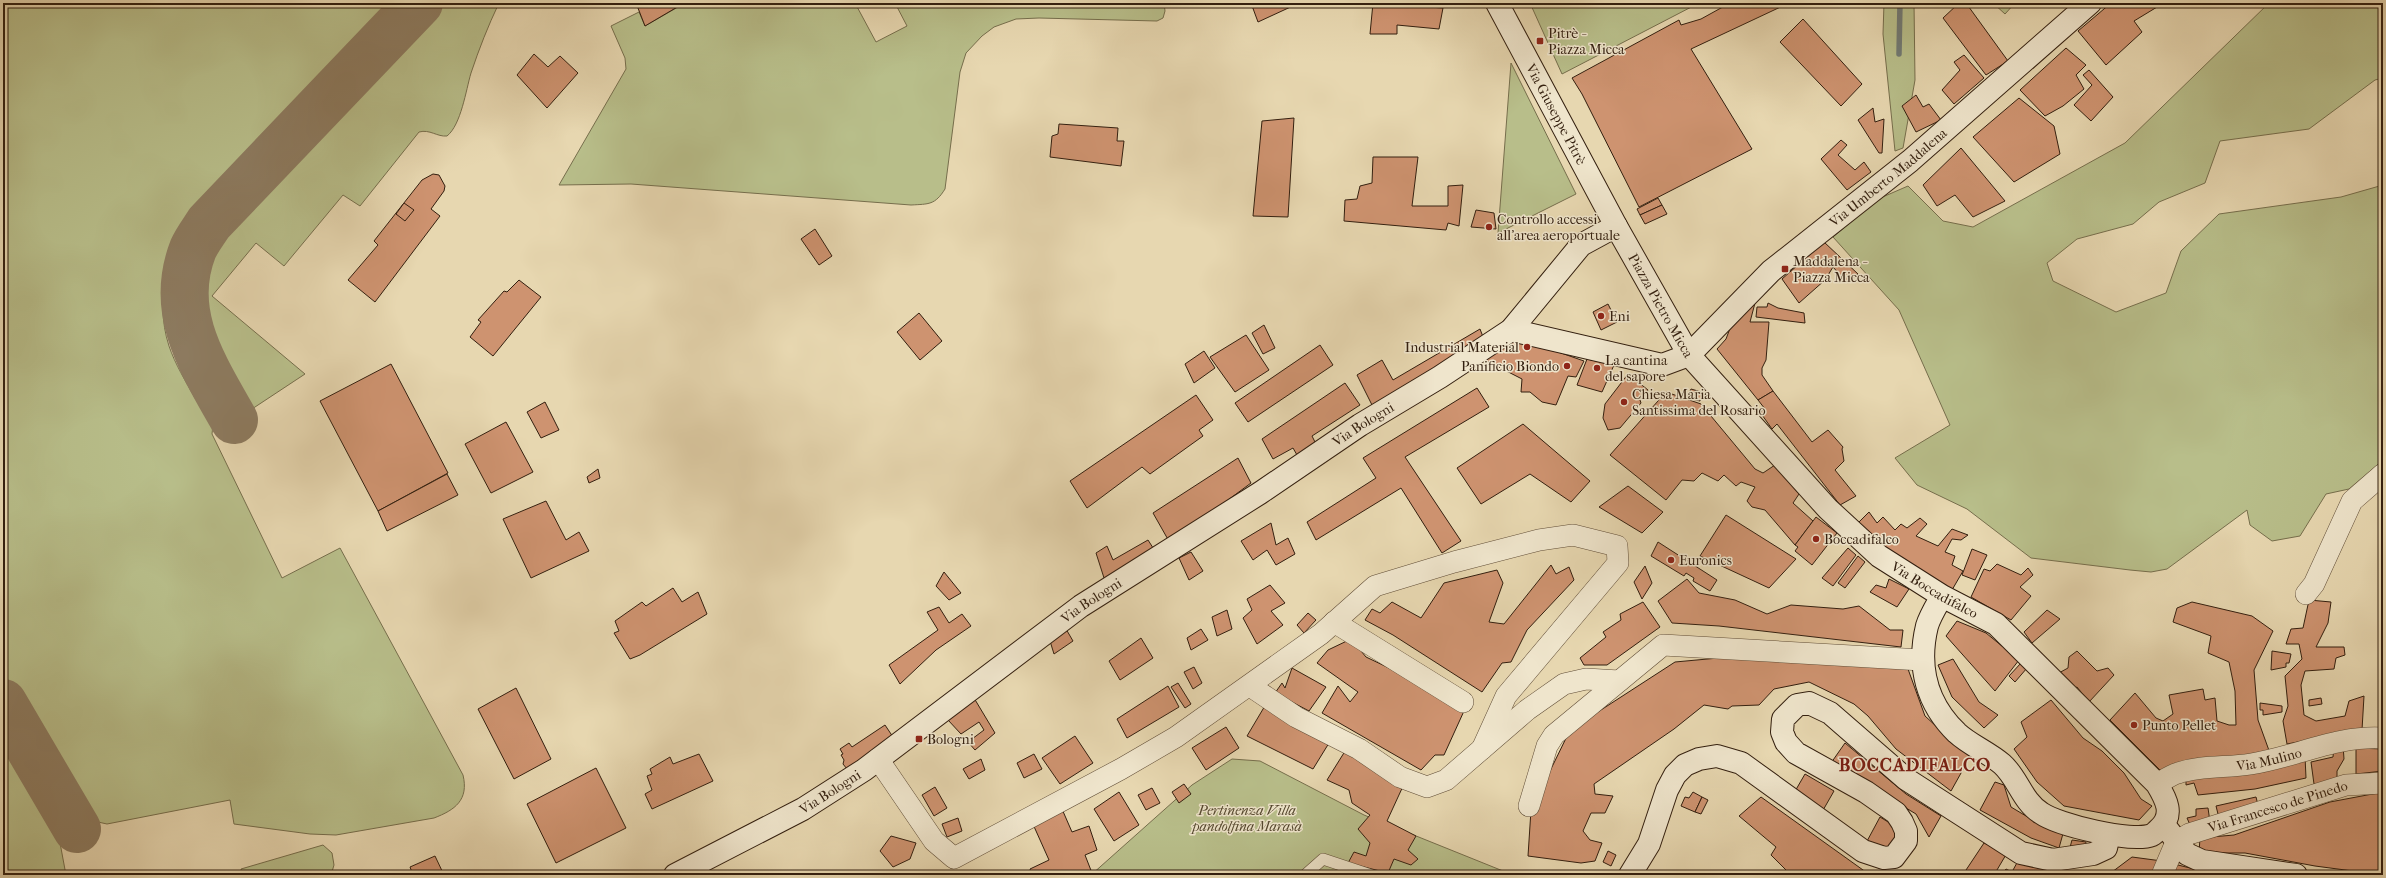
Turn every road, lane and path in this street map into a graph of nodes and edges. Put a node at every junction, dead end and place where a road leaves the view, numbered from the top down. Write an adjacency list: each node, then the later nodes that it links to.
1 (1497, 3): 3 (street, Via Giuseppe Pitrè)
2 (2090, 3): 5 (street, Via Umberto Maddalena)
3 (1616, 226): 4 (street); 5 (street, Piazza Pietro Micca)
4 (1511, 330): 5 (street, Piazza Pietro Micca); 16 (street, Via Bologni)
5 (1689, 355): 8 (street, Via Boccadifalco)
6 (2383, 474): 7 (street)
7 (2306, 594)
8 (1942, 596): 10 (street); 18 (street, Via Boccadifalco)
9 (1334, 622): 12 (street); 13 (street); 15 (street)
10 (1922, 660): 11 (street); 21 (street)
11 (1619, 681): 15 (street); 19 (street)
12 (1250, 686): 15 (street); 16 (street)
13 (1463, 702)
14 (2383, 738): 18 (street, Via Mulino)
15 (1482, 749)
16 (878, 759): 23 (street, Via Bologni)
17 (2383, 783): 22 (street, Via Francesco de Pinedo)
18 (2157, 784): 20 (street, Via Boccadifalco)
19 (1529, 806)
20 (2164, 825): 21 (street); 22 (street)
21 (2109, 835): 26 (street)
22 (2176, 842): 27 (street); 28 (street)
23 (675, 875)
24 (1305, 875): 25 (lane)
25 (1371, 875)
26 (1630, 875)
27 (2162, 875)
28 (2296, 875)

